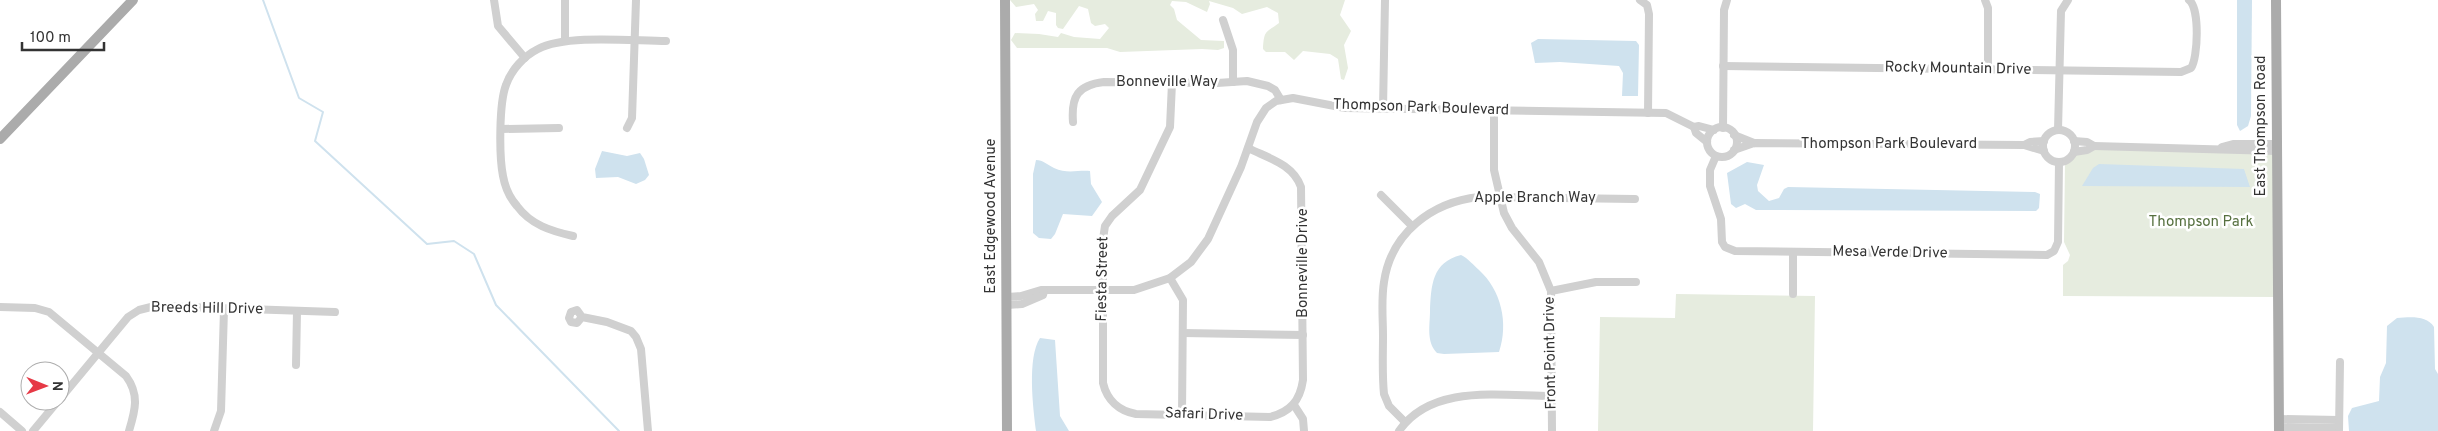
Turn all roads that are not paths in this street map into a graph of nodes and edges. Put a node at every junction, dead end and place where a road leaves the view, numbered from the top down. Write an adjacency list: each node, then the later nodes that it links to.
1 (133, 0): 36 (main road)
2 (494, 0): 17 (street)
3 (564, 0): 14 (street)
4 (636, 0): 15 (street)
5 (1005, 0): 61 (main road, East Edgewood Avenue)
6 (1385, 0): 24 (street)
7 (1727, 0): 18 (street)
8 (1985, 0): 19 (street)
9 (2276, 0): 44 (main road, East Thompson Road)
10 (2067, 1): 20 (street)
11 (1643, 2): 26 (street)
12 (2192, 2): 20 (street, Rocky Mountain Drive)
13 (1223, 20): 21 (street)
14 (565, 41): 15 (street); 17 (street)
15 (636, 41): 16 (street); 30 (street)
16 (666, 41)
17 (525, 58): 32 (street)
18 (1723, 66): 19 (street, Rocky Mountain Drive); 31 (street)
19 (1988, 70): 20 (street, Rocky Mountain Drive)
20 (2060, 70): 34 (street)
21 (1233, 82): 22 (street, Bonneville Way); 23 (street, Bonneville Way)
22 (1172, 83): 27 (street, Bonneville Way); 58 (street, Fiesta Street)
23 (1282, 100): 24 (street, Thompson Park Boulevard); 43 (street)
24 (1383, 109): 25 (street, Thompson Park Boulevard)
25 (1494, 111): 26 (street, Thompson Park Boulevard); 51 (street, Front Point Drive)
26 (1648, 113): 28 (street, Thompson Park Boulevard)
27 (1073, 122)
28 (1694, 127): 33 (street, Thompson Park Boulevard); 39 (street, Thompson Park Boulevard)
29 (559, 128): 32 (street)
30 (628, 128)
31 (1723, 128): 33 (street); 35 (street)
32 (502, 129): 54 (street)
33 (1714, 130): 39 (street)
34 (2058, 130): 37 (street, Thompson Park Boulevard); 38 (street)
35 (1734, 135): 40 (street, Thompson Park Boulevard); 45 (street)
36 (0, 139)
37 (2044, 141): 41 (street, Thompson Park Boulevard); 46 (street)
38 (2074, 141): 42 (street); 47 (street)
39 (1707, 142): 48 (street)
40 (1754, 143): 41 (street, Thompson Park Boulevard); 45 (street, Thompson Park Boulevard)
41 (2024, 145): 46 (street, Thompson Park Boulevard)
42 (2094, 146): 44 (street); 47 (street)
43 (1248, 148): 56 (street); 68 (street, Bonneville Drive)
44 (2276, 148): 80 (main road, East Thompson Road)
45 (1734, 150): 48 (street)
46 (2044, 150): 49 (street, Thompson Park Boulevard)
47 (2074, 152): 49 (street)
48 (1716, 156): 55 (street, Mesa Verde Drive)
49 (2058, 162): 55 (street, Mesa Verde Drive)
50 (1381, 195): 53 (street)
51 (1499, 197): 52 (street, Apple Branch Way); 53 (street, Apple Branch Way); 59 (street, Front Point Drive)
52 (1635, 199)
53 (1412, 226): 79 (street, Apple Branch Way)
54 (573, 236)
55 (1793, 252): 60 (street)
56 (1170, 278): 58 (street); 67 (street)
57 (1636, 282): 59 (street)
58 (1102, 291): 61 (street); 74 (street, Fiesta Street)
59 (1551, 291): 73 (street, Front Point Drive)
60 (1793, 294)
61 (1007, 301): 87 (main road, East Edgewood Avenue)
62 (0, 307): 69 (street)
63 (224, 309): 64 (street, Breeds Hill Drive); 69 (street, Breeds Hill Drive); 85 (street)
64 (298, 311): 65 (street, Breeds Hill Drive); 71 (street)
65 (335, 312)
66 (582, 316): 86 (street)
67 (1183, 333): 68 (street); 78 (street)
68 (1304, 335): 75 (street, Bonneville Drive)
69 (99, 353): 72 (street, Breeds Hill Drive); 84 (street)
70 (2340, 362): 81 (street)
71 (296, 365)
72 (70, 387)
73 (1552, 396): 79 (street); 90 (street, Front Point Drive)
74 (1115, 404): 78 (street, Safari Drive)
75 (1294, 405): 78 (street, Safari Drive); 88 (street)
76 (50, 411): 83 (street, Breeds Hill Drive)
77 (0, 412): 82 (street)
78 (1182, 414)
79 (1405, 422): 89 (street)
80 (2279, 426): 81 (street)
81 (2339, 426)
82 (22, 431)
83 (33, 431)
84 (129, 431)
85 (214, 431)
86 (648, 431)
87 (1007, 431)
88 (1304, 431)
89 (1400, 431)
90 (1552, 431)

